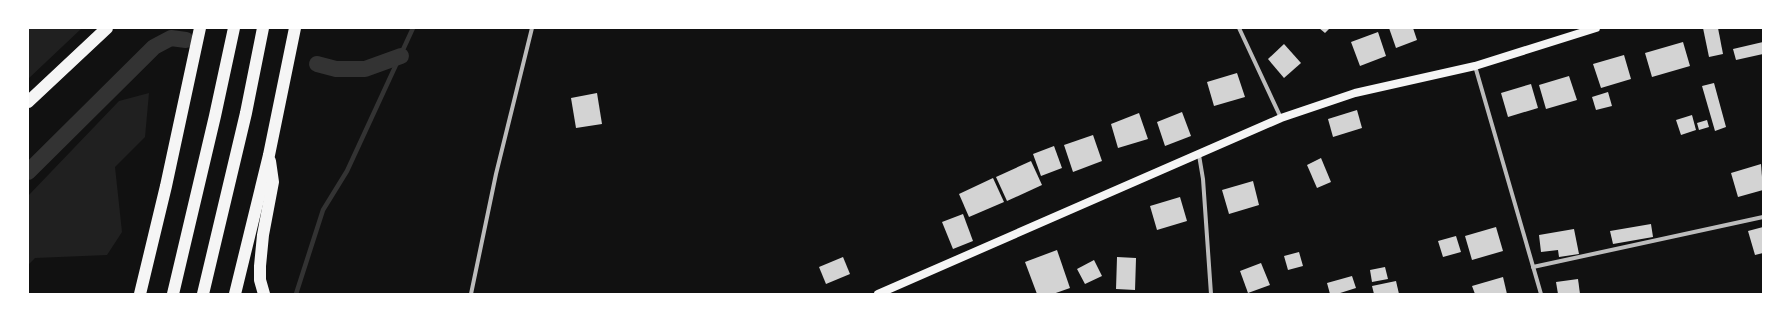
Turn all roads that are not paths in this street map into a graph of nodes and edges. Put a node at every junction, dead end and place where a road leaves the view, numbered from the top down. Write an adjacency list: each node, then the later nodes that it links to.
1 (107, 28): 10 (highway)
2 (200, 28): 16 (highway)
3 (234, 28): 17 (highway)
4 (264, 28): 18 (highway)
5 (295, 28): 13 (highway)
6 (532, 28): 21 (street)
7 (1239, 28): 11 (street)
8 (1596, 28): 9 (main road)
9 (1474, 66): 11 (main road); 15 (street)
10 (28, 102)
11 (1281, 118): 12 (main road)
12 (1199, 154): 22 (main road); 23 (street)
13 (269, 156): 19 (highway); 20 (highway)
14 (1763, 217): 15 (street)
15 (1533, 267): 24 (street)
16 (140, 294)
17 (173, 294)
18 (203, 294)
19 (235, 294)
20 (264, 294)
21 (471, 294)
22 (878, 294)
23 (1211, 294)
24 (1541, 294)

